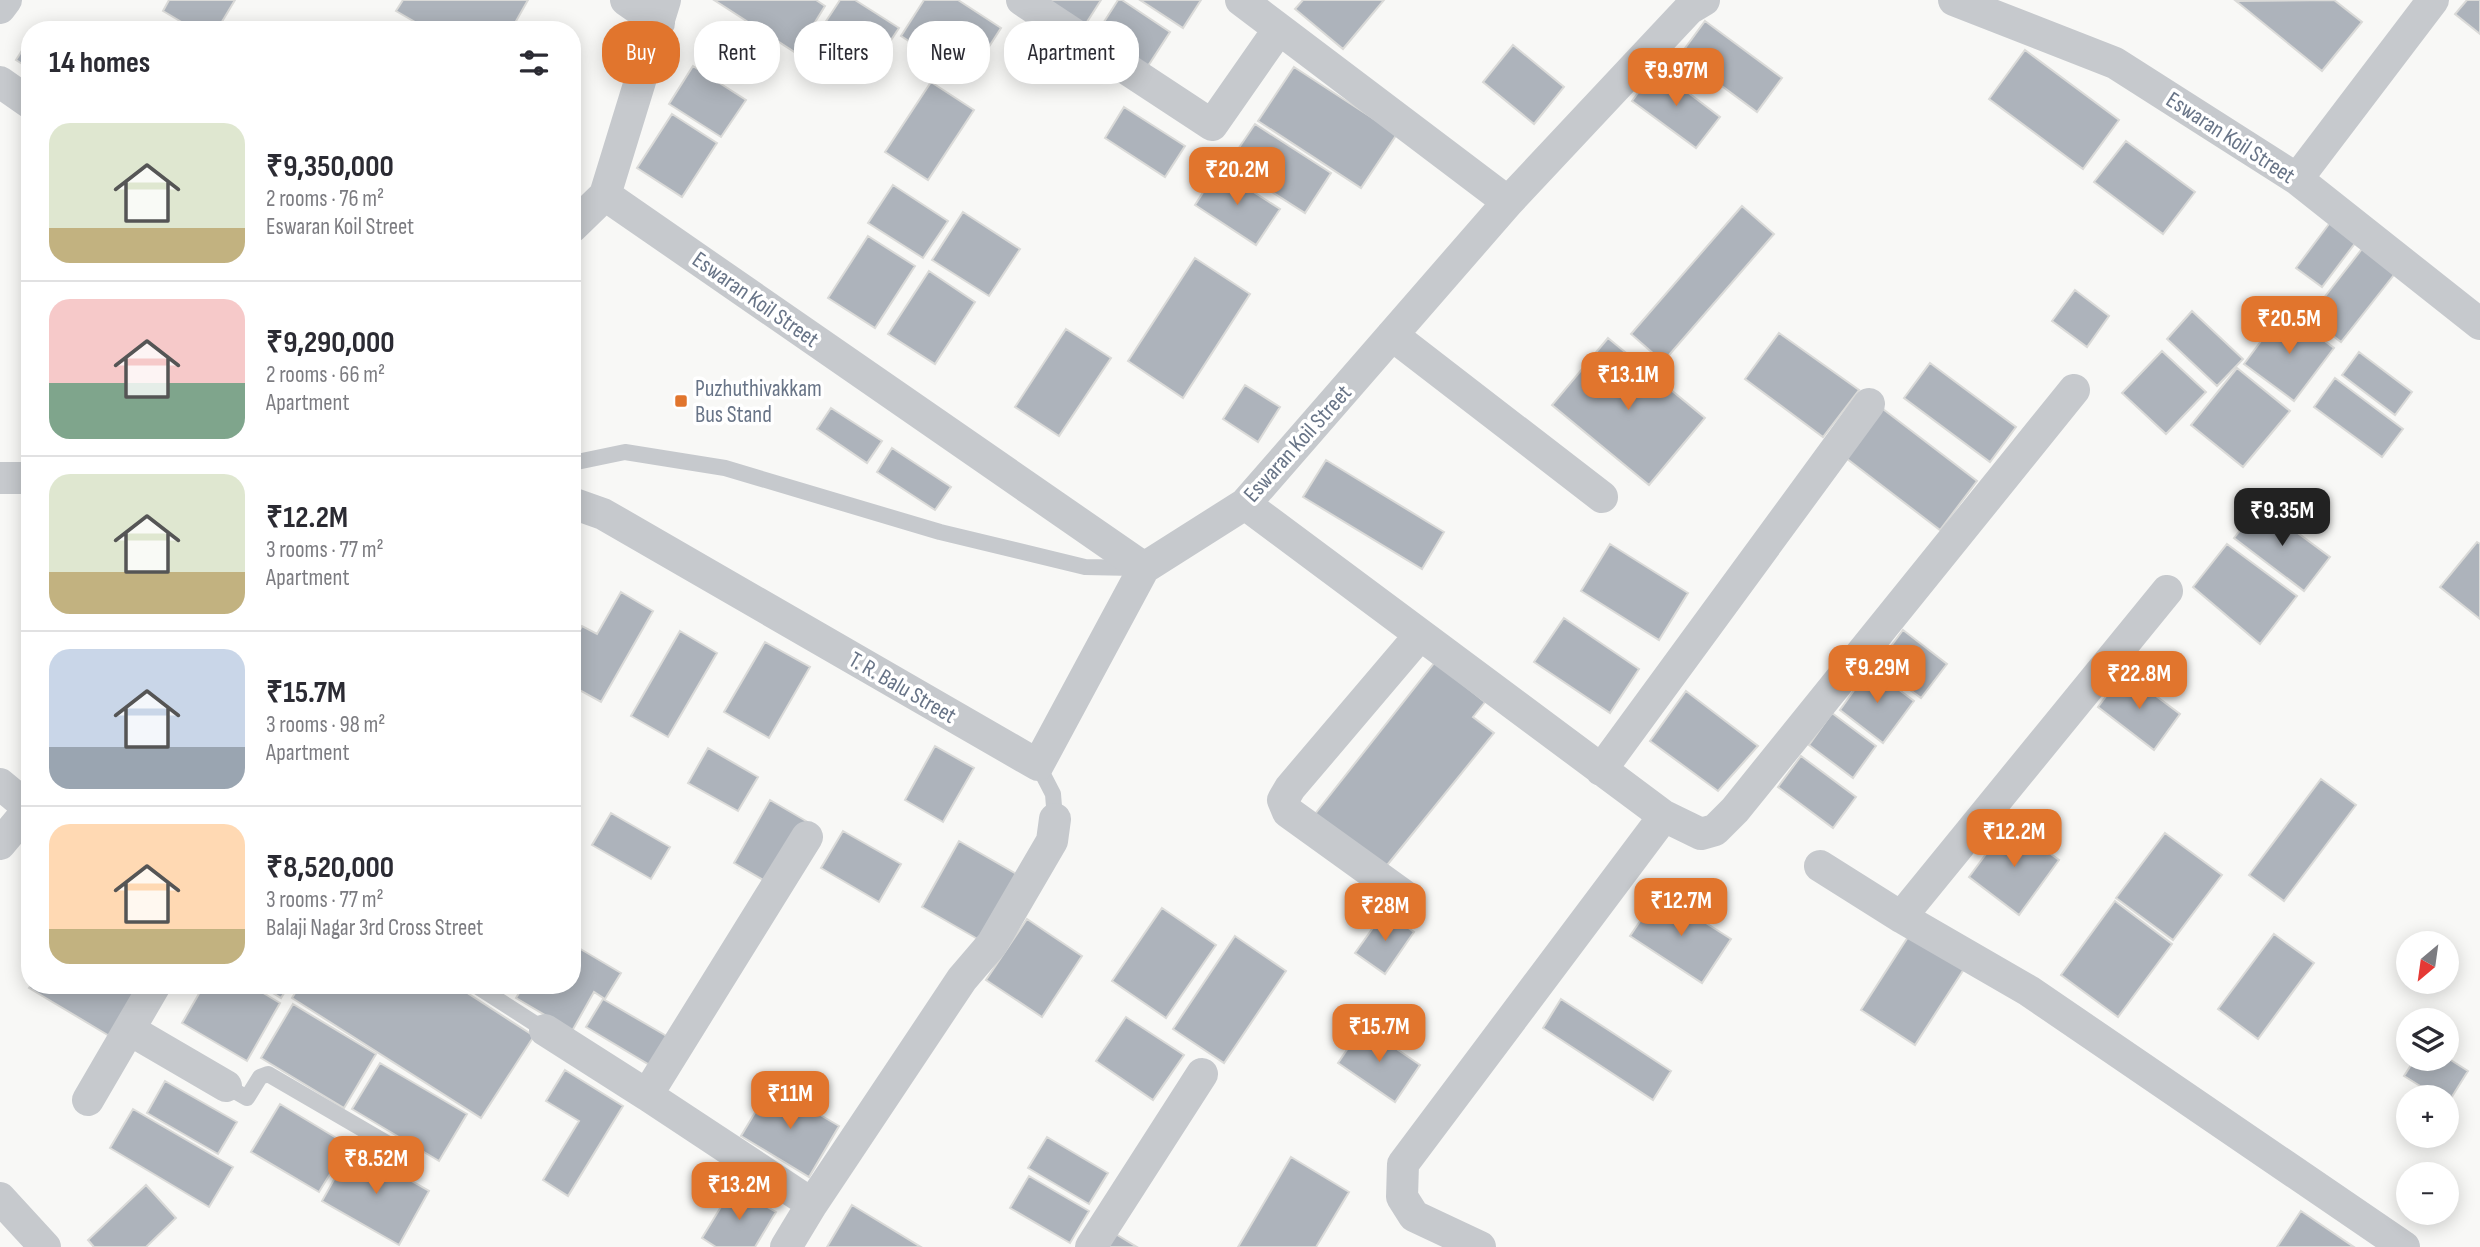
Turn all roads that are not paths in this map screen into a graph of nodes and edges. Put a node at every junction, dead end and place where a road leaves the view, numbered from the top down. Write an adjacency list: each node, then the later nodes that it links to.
1 (6, 0): 8 (street)
2 (626, 0): 9 (street)
3 (1022, 0): 10 (street)
4 (1241, 0): 10 (street)
5 (1704, 0): 15 (street, Eswaran Koil Street)
6 (1954, 0): 13 (street, Eswaran Koil Street)
7 (2433, 0): 13 (street)
8 (0, 8)
9 (662, 12): 14 (street)
10 (1279, 29): 15 (street)
11 (0, 82): 12 (street)
12 (21, 97)
13 (2297, 179): 17 (street, Eswaran Koil Street)
14 (605, 195): 16 (street); 27 (street, Eswaran Koil Street)
15 (1508, 202): 18 (street, Eswaran Koil Street)
16 (581, 218)
17 (2480, 324)
18 (1392, 335): 24 (street); 25 (street, Eswaran Koil Street)
19 (2074, 390): 34 (street)
20 (1869, 404): 31 (street)
21 (581, 461): 27 (lane)
22 (0, 478): 23 (street)
23 (21, 478)
24 (1602, 497)
25 (1245, 504): 27 (street, Eswaran Koil Street); 29 (street)
26 (581, 506): 30 (street, T. R. Balu Street)
27 (1144, 568): 30 (street)
28 (2167, 591): 41 (street)
29 (1420, 635): 31 (street); 40 (street)
30 (1038, 765): 36 (lane)
31 (1601, 769): 34 (street)
32 (0, 784): 33 (street)
33 (21, 801)
34 (1664, 816): 56 (street)
35 (21, 819): 38 (street)
36 (1055, 819): 52 (street)
37 (807, 837): 48 (street)
38 (0, 844)
39 (1820, 866): 41 (street)
40 (1406, 897)
41 (1901, 917): 57 (street)
42 (150, 994): 44 (street)
43 (489, 994): 45 (lane)
44 (130, 1030): 47 (street); 49 (street)
45 (545, 1030): 48 (street)
46 (1202, 1074): 55 (street)
47 (226, 1086): 50 (lane)
48 (647, 1095): 52 (street)
49 (88, 1100)
50 (402, 1152)
51 (0, 1198): 53 (street)
52 (812, 1204): 54 (street)
53 (45, 1247)
54 (786, 1247)
55 (1091, 1247)
56 (1480, 1247)
57 (2404, 1247)

